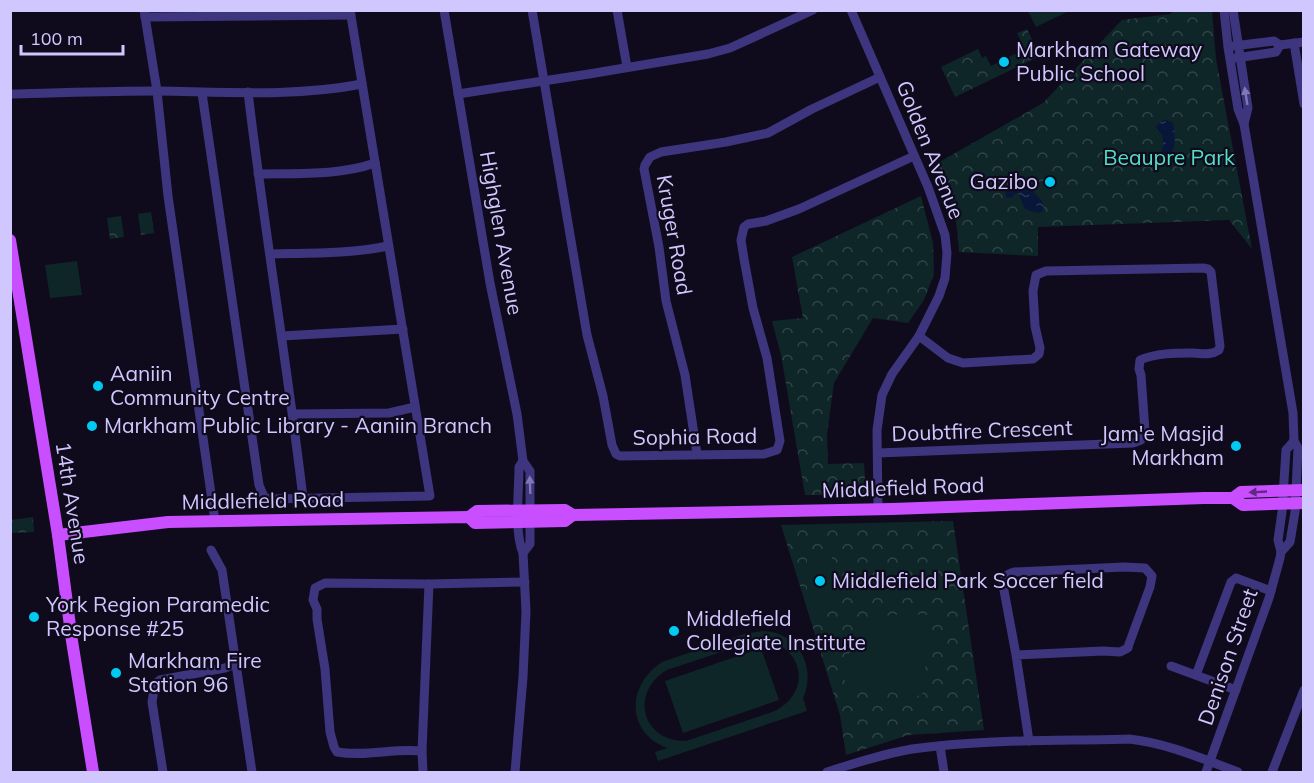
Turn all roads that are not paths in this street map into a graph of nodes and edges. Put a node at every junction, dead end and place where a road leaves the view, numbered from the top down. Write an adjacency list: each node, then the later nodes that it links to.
1 (444, 10): 24 (street, Highglen Avenue)
2 (532, 10): 18 (street, Sophia Road)
3 (617, 10): 16 (street)
4 (813, 10): 16 (street)
5 (850, 10): 17 (street, Golden Avenue)
6 (1224, 10): 13 (street, Denison Street)
7 (1233, 10): 14 (street, Denison Street)
8 (350, 13): 10 (street); 19 (street)
9 (145, 14): 10 (street); 20 (street)
10 (184, 14)
11 (1299, 43): 12 (street); 25 (street)
12 (1280, 45): 14 (street); 15 (street)
13 (1228, 46): 14 (street); 15 (street, Denison Street)
14 (1239, 46): 15 (street, Denison Street)
15 (1236, 58): 39 (street, Denison Street)
16 (627, 67): 18 (street)
17 (880, 77): 26 (street, Golden Avenue); 38 (street, Kruger Road)
18 (545, 81): 24 (street); 38 (street, Sophia Road)
19 (362, 84): 21 (street); 27 (street)
20 (157, 91): 22 (street); 23 (street); 45 (street)
21 (248, 92): 22 (street); 28 (street)
22 (202, 93): 40 (street)
23 (10, 94)
24 (458, 94): 44 (street, Highglen Avenue)
25 (1304, 104)
26 (914, 156): 34 (street, Golden Avenue); 38 (street, Sophia Road)
27 (375, 163): 28 (street); 30 (street)
28 (258, 174): 31 (street)
29 (10, 240): 46 (main road, 14th Avenue)
30 (388, 246): 31 (street); 32 (street)
31 (270, 254): 33 (street)
32 (403, 330): 33 (street); 35 (street)
33 (282, 336): 36 (street)
34 (919, 336): 37 (street, Golden Avenue); 37 (street, Doubtfire Crescent)
35 (415, 407): 36 (street); 40 (street)
36 (293, 414): 40 (street)
37 (878, 453): 43 (street, Golden Avenue)
38 (697, 454)
39 (1294, 490): 41 (main road, Middlefield Road, one-way to 41); 42 (street, Denison Street)
40 (303, 498)
41 (1233, 498): 42 (main road, Middlefield Road); 43 (main road, Middlefield Road)
42 (1294, 503): 50 (street, Denison Street)
43 (878, 509): 44 (main road, Middlefield Road)
44 (525, 516): 45 (main road, Middlefield Road); 48 (street, Highglen Avenue)
45 (215, 521): 46 (main road, Middlefield Road)
46 (58, 535): 61 (main road, 14th Avenue)
47 (211, 550): 52 (street)
48 (525, 582): 49 (street); 65 (street, Highglen Avenue)
49 (429, 584): 59 (street); 59 (street)
50 (1271, 591): 54 (street); 55 (street, Denison Street)
51 (1016, 656): 51 (street); 57 (street)
52 (235, 664): 62 (street); 63 (street)
53 (1171, 666): 54 (street)
54 (1196, 675): 55 (street)
55 (1236, 690): 60 (street, Denison Street)
56 (1304, 690): 70 (street)
57 (1029, 741): 58 (street); 60 (street)
58 (940, 746): 66 (street); 67 (street)
59 (422, 751): 64 (street)
60 (1210, 762): 68 (street, Denison Street); 69 (street)
61 (93, 772)
62 (163, 772)
63 (252, 772)
64 (423, 772)
65 (515, 772)
66 (827, 772)
67 (944, 772)
68 (1206, 772)
69 (1238, 772)
70 (1272, 772)

